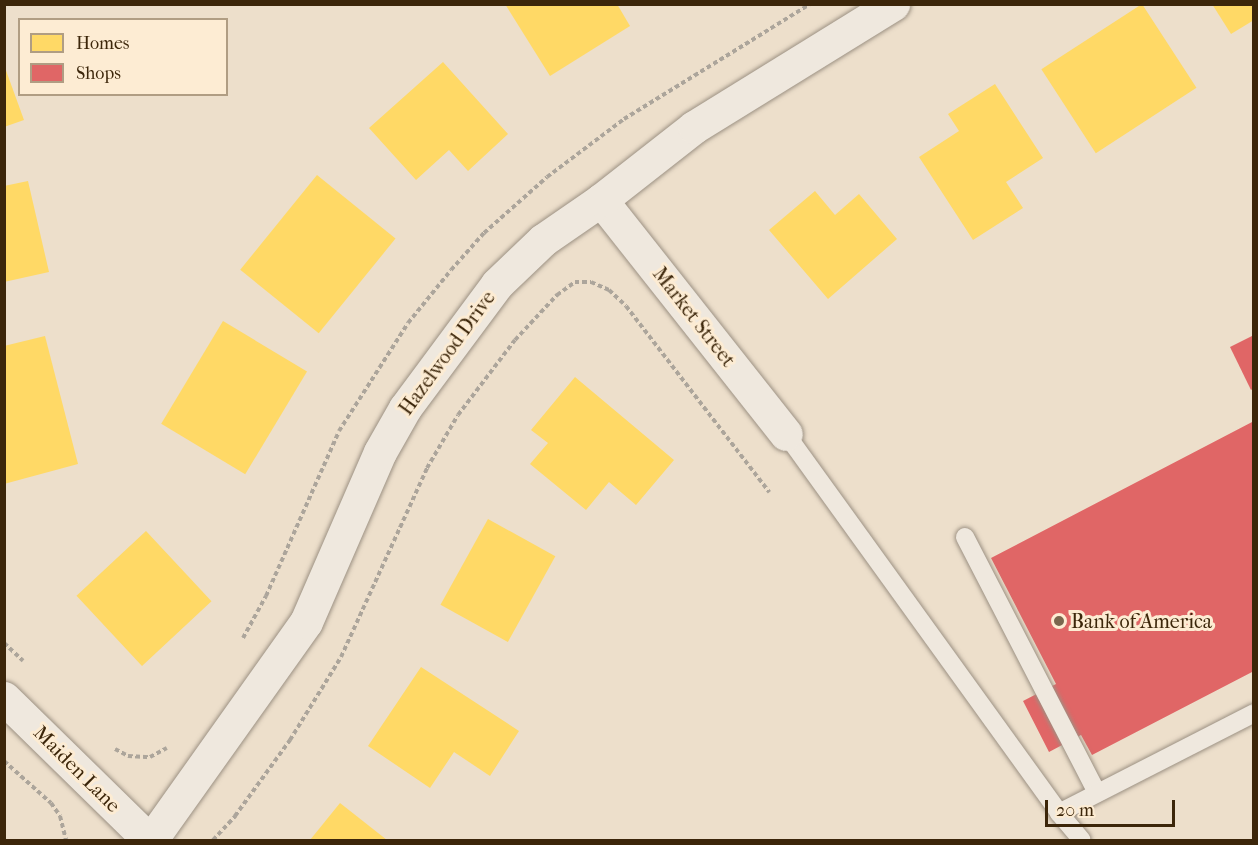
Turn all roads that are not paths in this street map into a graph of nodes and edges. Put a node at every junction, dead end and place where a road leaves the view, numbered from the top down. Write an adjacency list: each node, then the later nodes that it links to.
1 (894, 4): 2 (street, Hazelwood Drive)
2 (601, 200): 3 (street, Market Street); 9 (street, Hazelwood Drive)
3 (786, 434): 8 (lane)
4 (964, 537): 7 (lane)
5 (4, 698): 9 (street, Maiden Lane)
6 (1254, 713): 7 (lane)
7 (1097, 793): 8 (lane)
8 (1059, 813): 10 (lane)
9 (150, 840)
10 (1082, 840)

